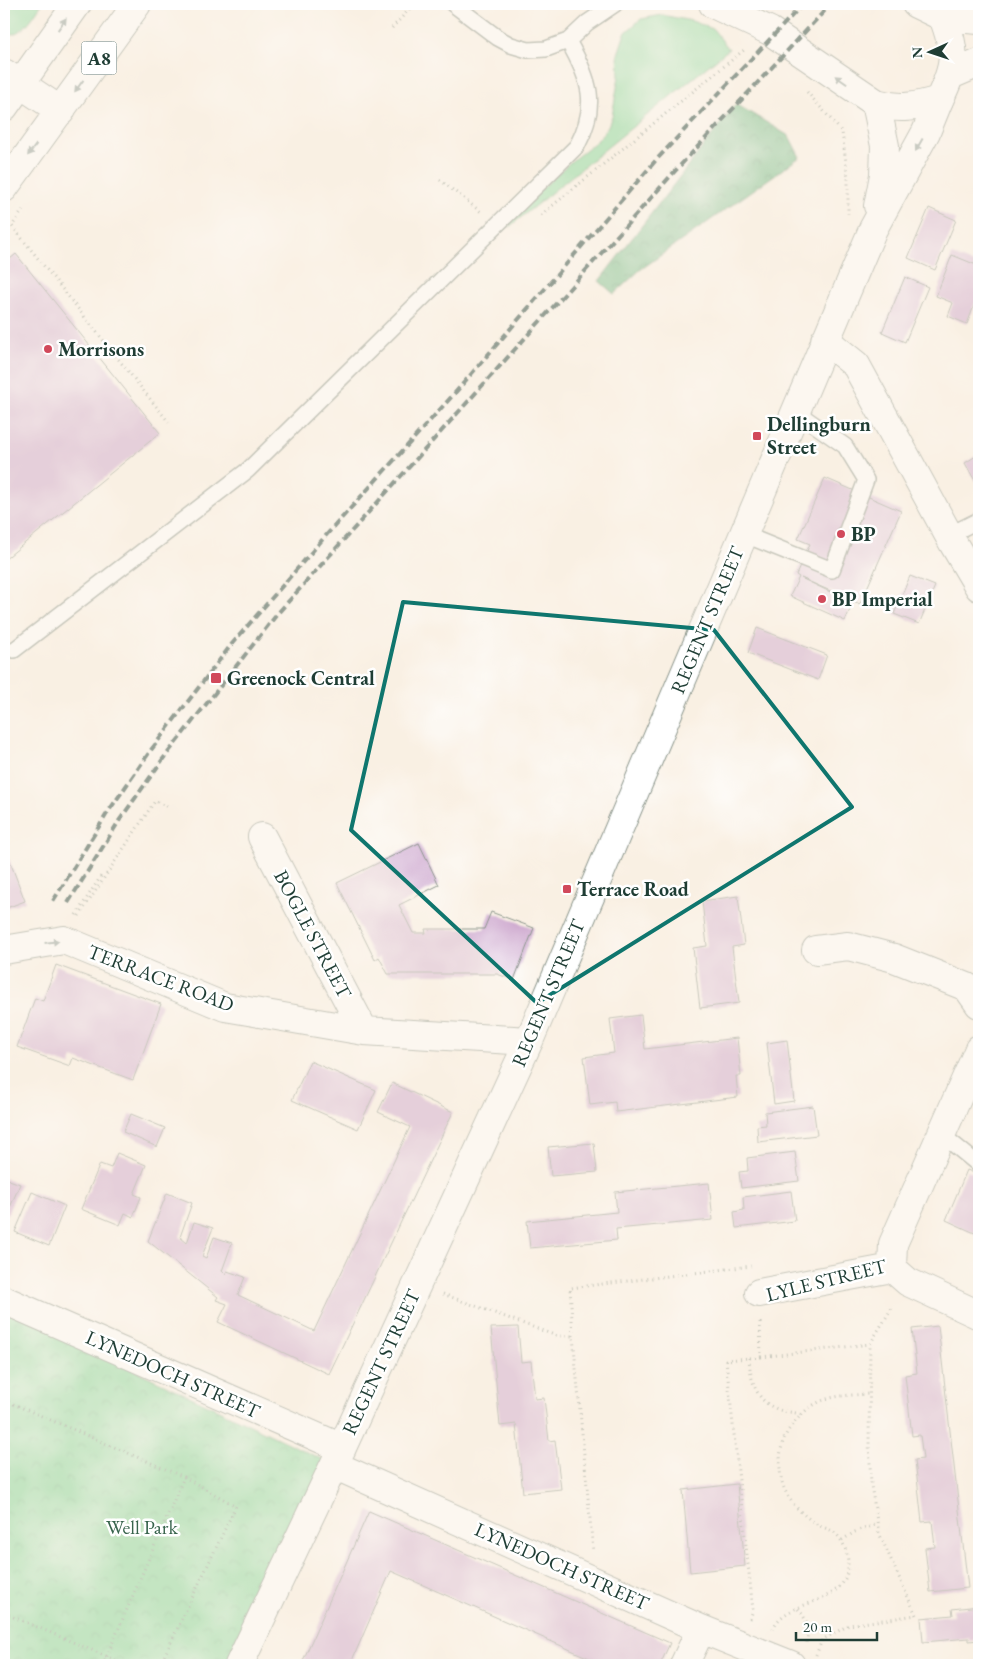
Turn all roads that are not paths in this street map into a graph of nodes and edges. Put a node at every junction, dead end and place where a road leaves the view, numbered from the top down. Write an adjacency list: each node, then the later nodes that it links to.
1 (77, 4): 14 (main road, A8, one-way to 1)
2 (137, 4): 18 (main road, A8, one-way to 18)
3 (453, 4): 11 (lane)
4 (592, 4): 10 (lane)
5 (615, 4): 10 (lane)
6 (713, 4): 16 (main road, one-way to 6)
7 (916, 4): 8 (main road)
8 (943, 17): 9 (main road); 13 (main road)
9 (979, 20)
10 (586, 23): 11 (lane)
11 (568, 41): 27 (lane)
12 (979, 63): 13 (main road)
13 (951, 75): 15 (main road)
14 (12, 79): 17 (main road, A8); 18 (main road)
15 (939, 100): 16 (main road); 20 (main road, REGENT STREET, one-way to 20)
16 (876, 104): 20 (main road, REGENT STREET)
17 (4, 107)
18 (60, 112): 19 (main road, A8, one-way to 19)
19 (4, 188)
20 (873, 229): 21 (main road, REGENT STREET)
21 (825, 340): 22 (main road, REGENT STREET); 25 (main road)
22 (795, 411): 24 (main road, REGENT STREET); 24 (lane)
23 (979, 520): 25 (lane)
24 (743, 534): 33 (main road, REGENT STREET)
25 (949, 535): 26 (main road)
26 (979, 587)
27 (14, 650)
28 (262, 837): 32 (main road, BOGLE STREET)
29 (4, 950): 32 (main road, TERRACE ROAD, one-way to 32)
30 (816, 950): 31 (main road)
31 (979, 1004)
32 (364, 1031): 33 (main road, TERRACE ROAD)
33 (529, 1041): 41 (main road, REGENT STREET)
34 (979, 1049): 35 (main road, LYLE STREET)
35 (941, 1134): 36 (lane); 37 (main road, LYLE STREET)
36 (979, 1165)
37 (900, 1275): 38 (main road, LYLE STREET); 40 (main road)
38 (759, 1293)
39 (4, 1300): 41 (main road, LYNEDOCH STREET)
40 (979, 1314)
41 (338, 1456): 42 (main road, LYNEDOCH STREET); 44 (main road, REGENT STREET)
42 (701, 1629): 43 (main road, LYNEDOCH STREET); 45 (main road)
43 (803, 1658)
44 (239, 1665)
45 (684, 1665)

